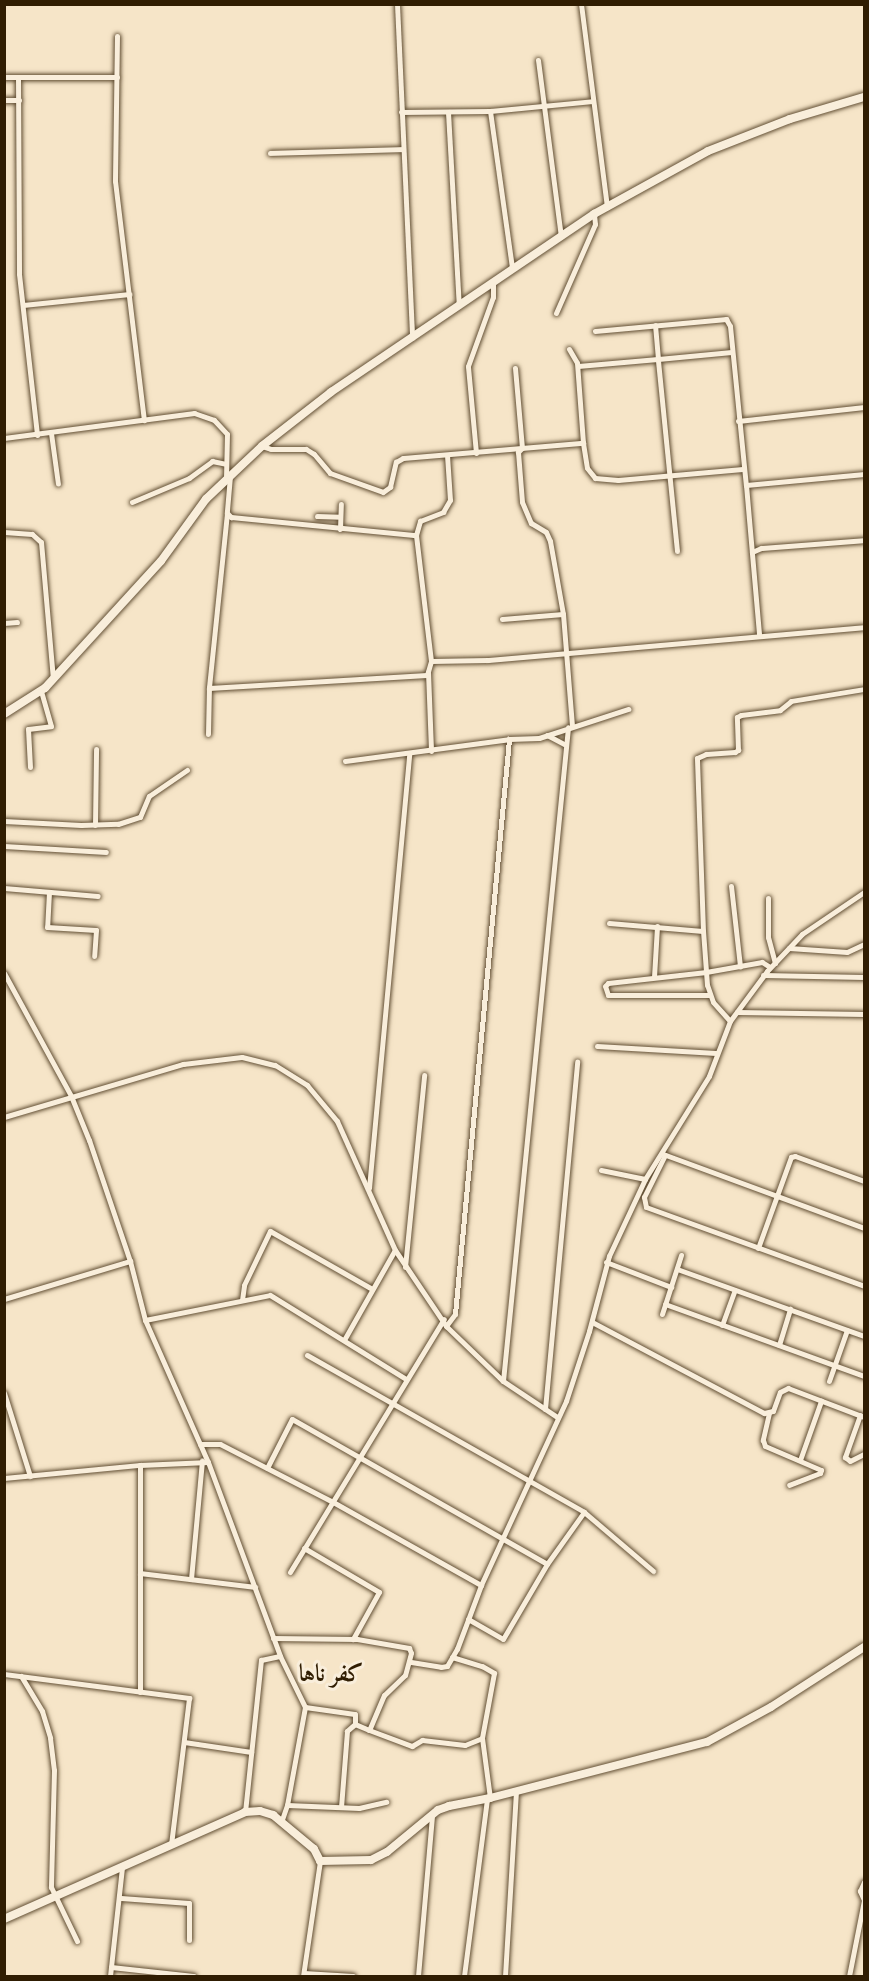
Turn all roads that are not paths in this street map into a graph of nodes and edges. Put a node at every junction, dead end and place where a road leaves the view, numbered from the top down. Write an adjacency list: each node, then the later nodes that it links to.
1 (397, 4): 14 (street)
2 (581, 4): 11 (street)
3 (117, 36): 5 (street)
4 (538, 60): 12 (street)
5 (117, 76): 7 (street); 23 (street)
6 (4, 77): 7 (street)
7 (18, 77): 10 (street)
8 (864, 97): 18 (street)
9 (4, 100): 10 (street)
10 (19, 100): 24 (street)
11 (593, 101): 12 (street); 18 (street)
12 (545, 106): 13 (street); 20 (street)
13 (490, 111): 15 (street); 21 (street)
14 (401, 112): 15 (street); 16 (street)
15 (448, 112): 25 (street)
16 (403, 149): 17 (street); 29 (street)
17 (270, 153)
18 (607, 207): 19 (street)
19 (594, 214): 20 (street); 26 (street)
20 (561, 238): 21 (street)
21 (512, 268): 22 (street)
22 (494, 282): 25 (street); 44 (street)
23 (129, 294): 24 (street); 36 (street)
24 (23, 305): 39 (street)
25 (459, 306): 29 (street)
26 (556, 313)
27 (655, 325): 28 (street); 31 (street); 32 (street)
28 (595, 331)
29 (412, 338): 42 (street)
30 (569, 350): 33 (street)
31 (732, 352): 32 (street); 37 (street)
32 (658, 358): 33 (street); 49 (street)
33 (578, 366): 41 (street)
34 (515, 368): 43 (street)
35 (864, 407): 37 (street)
36 (144, 420): 38 (street); 46 (street)
37 (738, 421): 47 (street)
38 (51, 433): 39 (street); 51 (street)
39 (37, 435): 40 (street)
40 (4, 438)
41 (583, 443): 43 (street); 49 (street)
42 (262, 446): 45 (street); 50 (street)
43 (522, 448): 44 (street); 64 (street)
44 (476, 453): 45 (street)
45 (447, 455): 60 (street)
46 (226, 464): 50 (street); 53 (street)
47 (743, 469): 49 (street); 52 (street)
48 (864, 474): 52 (street)
49 (669, 477): 62 (street)
50 (228, 478): 55 (street); 73 (street)
51 (57, 484)
52 (746, 485): 63 (street)
53 (132, 502)
54 (341, 504): 57 (street)
55 (227, 513): 58 (street); 74 (street)
56 (317, 516): 57 (street)
57 (340, 517): 58 (street)
58 (340, 529): 60 (street)
59 (4, 532): 73 (street)
60 (416, 535): 71 (street)
61 (864, 540): 63 (street)
62 (677, 551)
63 (752, 552): 69 (street)
64 (563, 614): 65 (street); 70 (street)
65 (502, 619)
66 (17, 622): 67 (street)
67 (4, 623)
68 (864, 627): 69 (street)
69 (759, 635): 70 (street)
70 (567, 651): 71 (street); 79 (street)
71 (431, 661): 72 (street)
72 (428, 672): 74 (street); 85 (street)
73 (52, 679): 76 (street)
74 (209, 688): 80 (street)
75 (864, 689): 102 (street)
76 (41, 690): 78 (street); 88 (street)
77 (628, 709): 79 (street)
78 (4, 714)
79 (570, 727): 81 (street); 83 (street)
80 (208, 734)
81 (547, 735): 82 (street); 83 (street)
82 (509, 739): 85 (street); 152 (street)
83 (566, 745): 161 (street)
84 (96, 749): 91 (street)
85 (431, 751): 86 (street)
86 (409, 754): 87 (street); 129 (street)
87 (345, 761)
88 (30, 767)
89 (187, 770): 91 (street)
90 (4, 821): 91 (street)
91 (95, 825)
92 (4, 846): 93 (street)
93 (106, 852)
94 (731, 886): 109 (street)
95 (4, 888): 96 (street)
96 (50, 892): 98 (street); 107 (street)
97 (864, 892): 104 (street)
98 (98, 896)
99 (768, 898): 108 (street)
100 (609, 923): 101 (street)
101 (657, 926): 102 (street); 113 (street)
102 (703, 931): 110 (street)
103 (864, 944): 106 (street)
104 (789, 948): 106 (street); 108 (street)
105 (864, 950): 106 (street)
106 (847, 952)
107 (94, 956)
108 (772, 965): 109 (street); 112 (street)
109 (740, 966): 110 (street)
110 (706, 972): 113 (street); 115 (street)
111 (4, 973): 123 (street)
112 (763, 975): 114 (street); 116 (street)
113 (654, 977): 115 (street)
114 (864, 977)
115 (710, 995): 118 (street)
116 (736, 1012): 117 (street); 118 (street)
117 (864, 1014)
118 (730, 1021): 120 (street)
119 (597, 1046): 120 (street)
120 (716, 1053): 125 (street)
121 (576, 1061): 166 (street)
122 (424, 1075): 137 (street)
123 (71, 1096): 124 (street); 129 (street); 135 (street)
124 (4, 1117)
125 (662, 1154): 127 (street); 130 (street); 132 (street)
126 (601, 1170): 127 (street)
127 (645, 1179): 136 (street)
128 (864, 1181): 130 (street)
129 (368, 1191): 133 (street)
130 (777, 1196): 131 (street); 132 (street)
131 (864, 1228)
132 (758, 1248): 139 (street)
133 (395, 1250): 137 (street); 141 (street)
134 (681, 1254): 138 (street)
135 (130, 1261): 143 (street); 149 (street)
136 (606, 1262): 140 (street); 150 (street)
137 (405, 1269): 148 (street)
138 (677, 1269): 140 (street); 142 (street)
139 (864, 1286)
140 (671, 1287): 145 (street)
141 (372, 1289): 144 (street); 155 (street)
142 (735, 1290): 146 (street); 151 (street)
143 (4, 1299)
144 (242, 1300): 149 (street); 155 (street)
145 (665, 1304): 147 (street); 151 (street)
146 (790, 1309): 153 (street); 156 (street)
147 (662, 1314)
148 (444, 1319): 152 (street); 160 (street)
149 (145, 1320): 170 (street)
150 (592, 1322): 167 (street); 169 (street)
151 (722, 1325): 156 (street)
152 (446, 1326): 161 (street)
153 (847, 1330): 154 (street); 158 (street)
154 (864, 1336)
155 (344, 1340): 160 (street)
156 (779, 1345): 158 (street)
157 (307, 1355): 165 (street)
158 (834, 1365): 159 (street); 162 (street)
159 (864, 1376)
160 (406, 1379): 165 (street)
161 (503, 1381): 166 (street)
162 (829, 1381)
163 (4, 1393): 177 (street)
164 (821, 1401): 167 (street); 168 (street); 173 (street)
165 (392, 1403): 172 (street); 179 (street)
166 (545, 1409): 169 (street)
167 (769, 1413): 173 (street)
168 (862, 1416): 171 (street)
169 (557, 1417): 179 (street)
170 (200, 1444): 174 (street); 176 (street)
171 (864, 1454)
172 (360, 1456): 176 (street); 181 (street); 183 (street)
173 (800, 1460): 180 (street)
174 (205, 1461): 175 (street); 189 (street); 191 (street)
175 (140, 1465): 177 (street); 188 (street)
176 (267, 1468): 181 (street)
177 (30, 1476): 178 (street)
178 (4, 1478)
179 (530, 1480): 182 (street); 183 (street)
180 (789, 1485)
181 (333, 1502): 184 (street); 190 (street)
182 (584, 1512): 185 (street); 186 (street)
183 (502, 1537): 185 (street); 190 (street)
184 (304, 1548): 187 (street); 194 (street)
185 (547, 1564): 192 (street)
186 (653, 1571)
187 (290, 1572)
188 (140, 1573): 189 (street); 201 (street)
189 (191, 1580): 191 (street)
190 (481, 1585): 192 (street)
191 (255, 1587): 193 (street)
192 (468, 1619): 197 (street)
193 (273, 1638): 194 (street); 196 (street)
194 (352, 1639): 198 (street)
195 (864, 1647): 208 (street)
196 (280, 1656): 202 (street); 207 (street)
197 (452, 1657): 198 (street); 205 (street)
198 (411, 1662): 204 (street)
199 (4, 1674): 200 (street)
200 (21, 1676): 201 (street); 220 (street)
201 (140, 1692): 206 (street)
202 (305, 1707): 203 (street); 211 (street)
203 (355, 1724): 204 (street); 212 (street)
204 (369, 1730): 205 (street)
205 (482, 1738): 209 (street)
206 (184, 1742): 207 (street); 216 (street)
207 (251, 1752): 214 (street)
208 (516, 1791): 209 (street); 234 (street)
209 (489, 1798): 213 (street); 233 (street)
210 (386, 1803): 212 (street)
211 (287, 1805): 212 (street); 215 (street)
212 (341, 1808)
213 (438, 1810): 217 (street); 232 (street)
214 (245, 1812): 215 (street); 216 (street)
215 (281, 1822): 217 (street)
216 (171, 1847): 218 (street)
217 (320, 1862): 228 (street)
218 (122, 1868): 220 (street); 221 (street)
219 (864, 1882): 225 (street)
220 (56, 1897): 222 (street); 224 (street)
221 (120, 1898): 223 (street); 227 (street)
222 (4, 1919)
223 (189, 1940)
224 (77, 1941)
225 (856, 1941): 226 (street); 235 (street)
226 (864, 1942)
227 (111, 1967): 229 (street); 230 (street)
228 (304, 1975): 231 (street)
229 (194, 1976)
230 (110, 1977)
231 (353, 1977)
232 (418, 1977)
233 (464, 1977)
234 (505, 1977)
235 (849, 1977)

